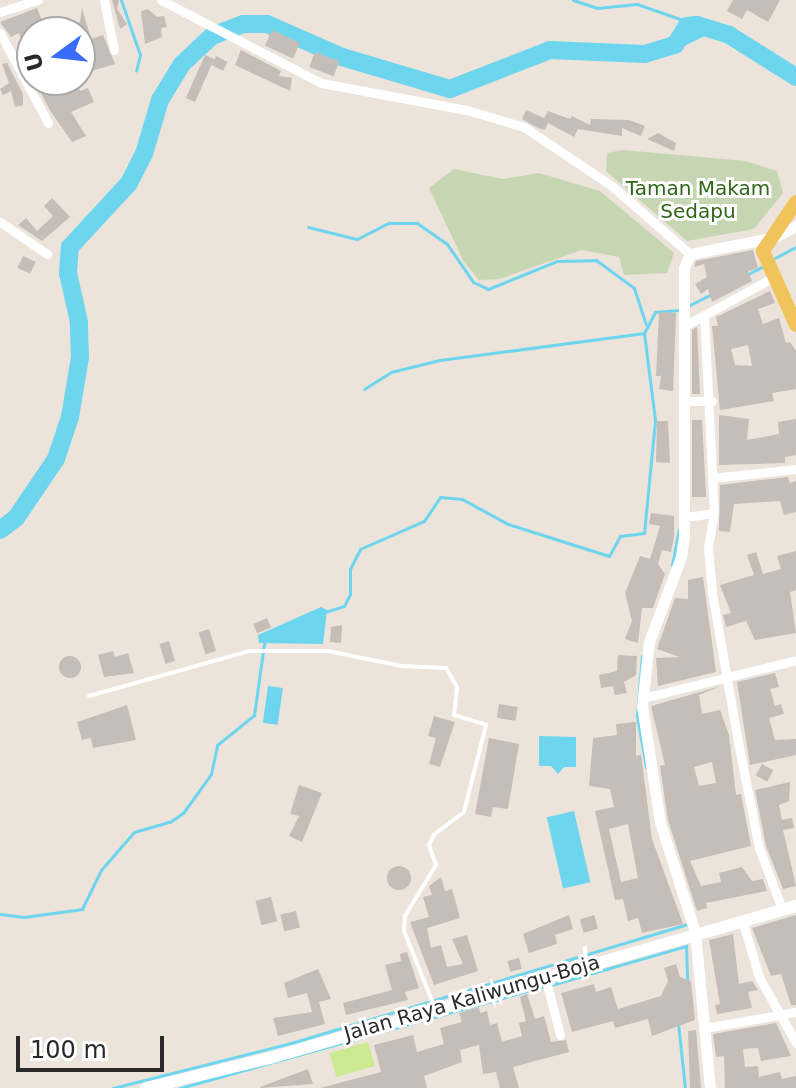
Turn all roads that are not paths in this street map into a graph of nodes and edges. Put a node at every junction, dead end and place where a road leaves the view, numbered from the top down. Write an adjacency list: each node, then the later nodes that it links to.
1 (38, 0): 4 (street)
2 (104, 0): 6 (street)
3 (161, 0): 15 (street)
4 (0, 12)
5 (0, 33): 7 (street)
6 (114, 50)
7 (11, 55): 8 (street); 9 (street)
8 (0, 60)
9 (48, 123)
10 (796, 202): 13 (main road)
11 (0, 222): 14 (street)
12 (796, 226): 13 (street)
13 (775, 237): 15 (street); 16 (main road)
14 (47, 254)
15 (690, 254): 18 (street)
16 (772, 278): 17 (street); 19 (main road)
17 (704, 317): 18 (street); 21 (street)
18 (684, 323): 20 (street)
19 (796, 325)
20 (684, 401): 21 (street); 25 (street)
21 (712, 407): 23 (street)
22 (796, 469): 23 (street)
23 (712, 478): 24 (street)
24 (714, 513): 25 (street); 27 (street)
25 (685, 517): 29 (street)
26 (796, 660): 27 (street)
27 (727, 678): 29 (street); 31 (street)
28 (89, 696): 37 (lane)
29 (643, 698): 33 (street)
30 (796, 906): 31 (main road, Jalan Raya Kaliwungu-Boja)
31 (782, 909): 32 (main road, Jalan Raya Kaliwungu-Boja)
32 (742, 920): 33 (main road, Jalan Raya Kaliwungu-Boja); 39 (street)
33 (695, 932): 35 (main road, Jalan Raya Kaliwungu-Boja); 40 (street)
34 (585, 948): 35 (lane)
35 (586, 965): 36 (main road, Jalan Raya Kaliwungu-Boja)
36 (545, 977): 37 (main road, Jalan Raya Kaliwungu-Boja); 41 (street)
37 (435, 1008): 43 (main road, Jalan Raya Kaliwungu-Boja)
38 (796, 1012): 39 (street)
39 (780, 1015): 40 (street); 42 (street)
40 (705, 1028): 44 (street)
41 (560, 1035)
42 (796, 1043)
43 (146, 1088)
44 (710, 1088)

